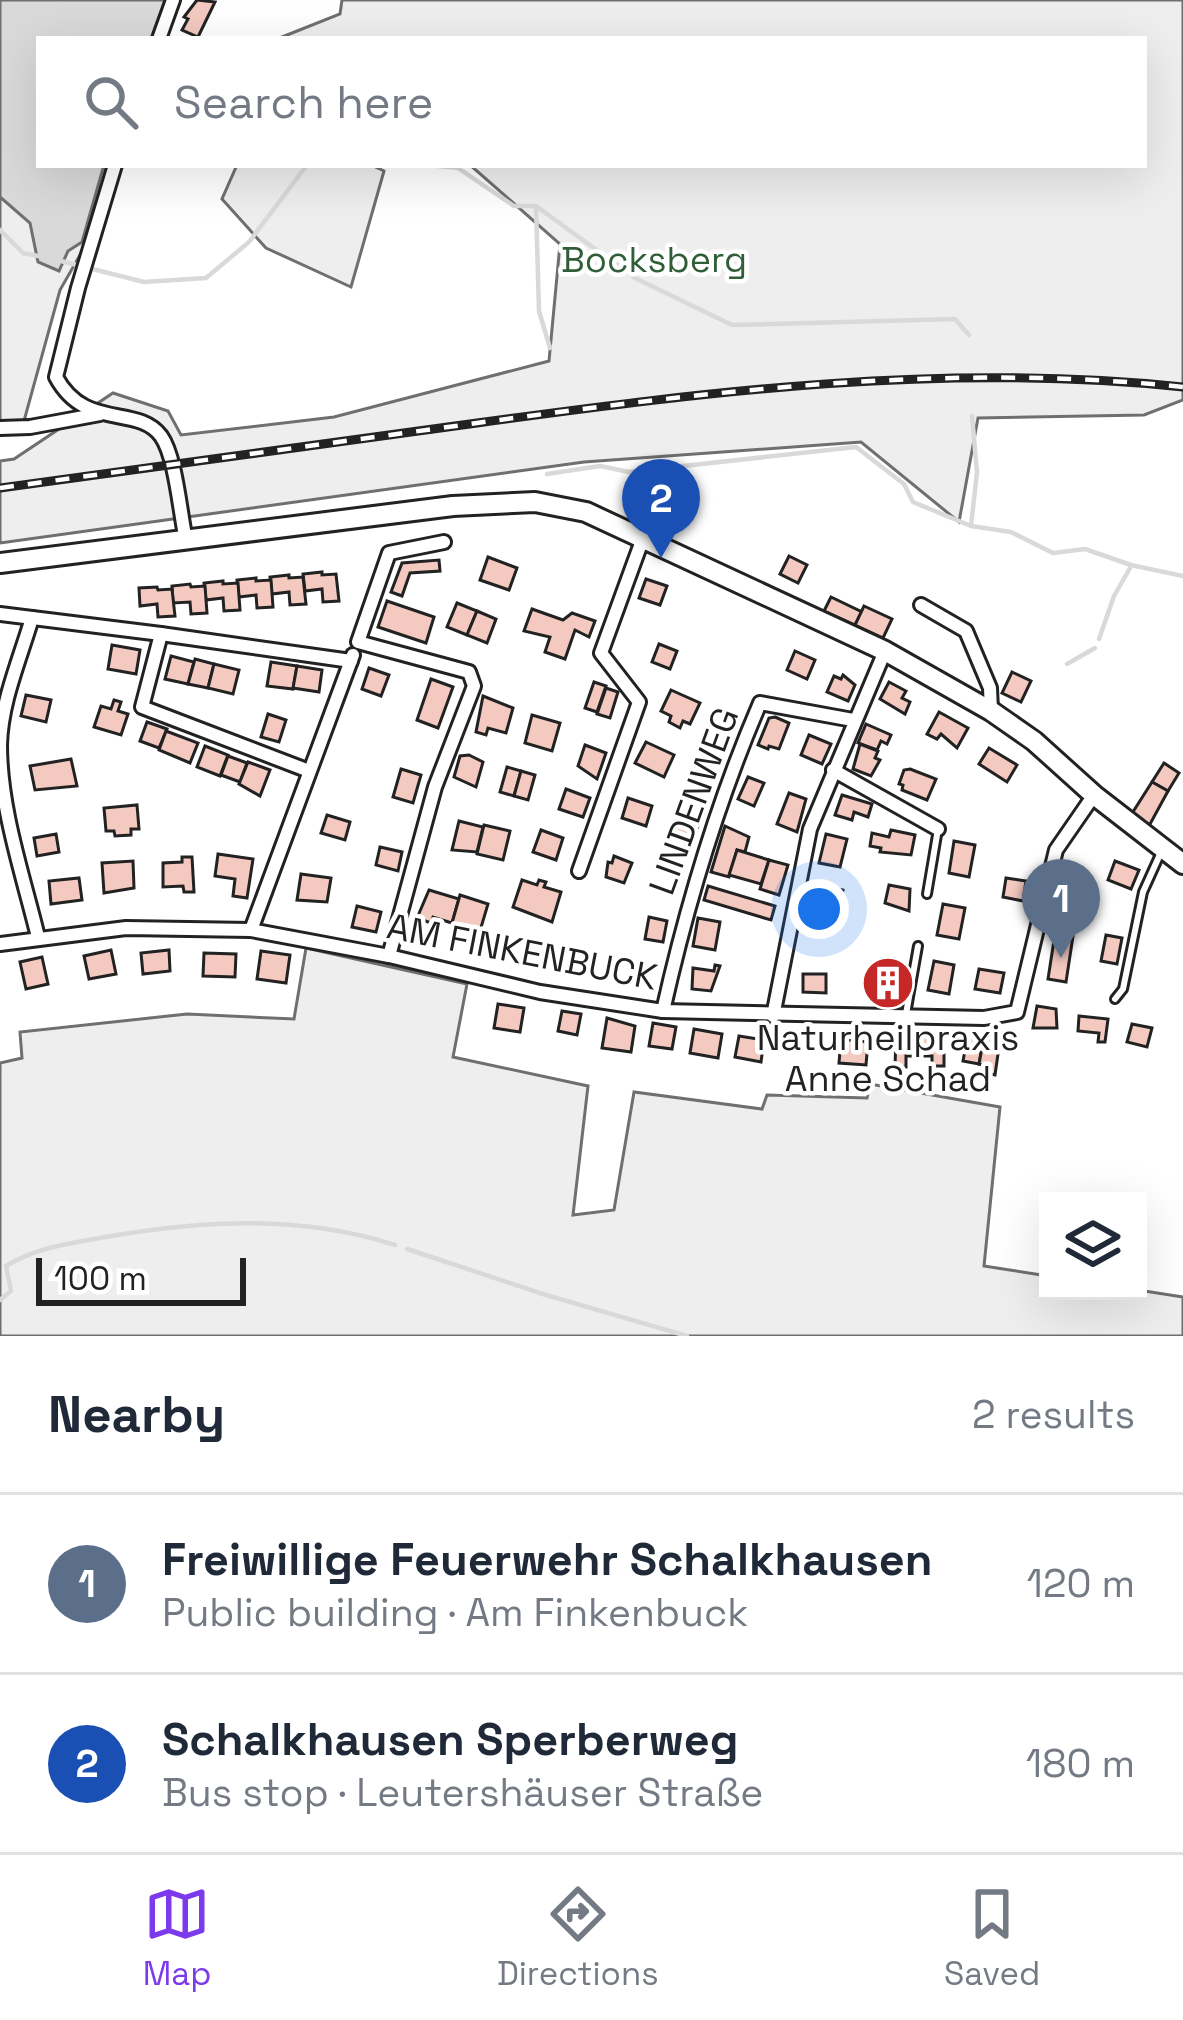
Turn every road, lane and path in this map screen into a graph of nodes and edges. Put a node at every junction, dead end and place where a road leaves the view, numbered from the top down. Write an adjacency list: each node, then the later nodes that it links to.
1 (173, 0): 2 (street)
2 (160, 36)
3 (114, 168): 4 (street)
4 (101, 414): 5 (street); 7 (street)
5 (0, 428)
6 (643, 538): 7 (main road); 15 (main road); 25 (street)
7 (186, 540): 9 (main road)
8 (443, 542): 14 (street)
9 (0, 563)
10 (921, 605): 17 (street)
11 (0, 614): 12 (street)
12 (32, 618): 13 (street); 28 (street)
13 (161, 634): 16 (street); 20 (street)
14 (358, 642): 16 (street); 31 (street)
15 (886, 652): 17 (main road); 18 (street)
16 (351, 661): 20 (street)
17 (991, 711): 21 (main road)
18 (854, 720): 19 (street); 33 (street, LINDENWEG)
19 (833, 770): 22 (street); 34 (street)
20 (309, 771): 27 (street)
21 (1094, 795): 23 (main road); 35 (street, AM FINKENBUCK)
22 (938, 829): 26 (lane)
23 (1163, 848): 24 (main road); 32 (lane)
24 (1183, 864)
25 (579, 871)
26 (927, 894)
27 (251, 930): 28 (street, AM FINKENBUCK); 31 (street, AM FINKENBUCK)
28 (38, 937): 29 (street, AM FINKENBUCK)
29 (0, 944)
30 (918, 946): 35 (lane)
31 (389, 956): 33 (street, AM FINKENBUCK)
32 (1115, 999)
33 (663, 1011): 34 (street, AM FINKENBUCK)
34 (773, 1016): 35 (street, AM FINKENBUCK)
35 (905, 1018)

